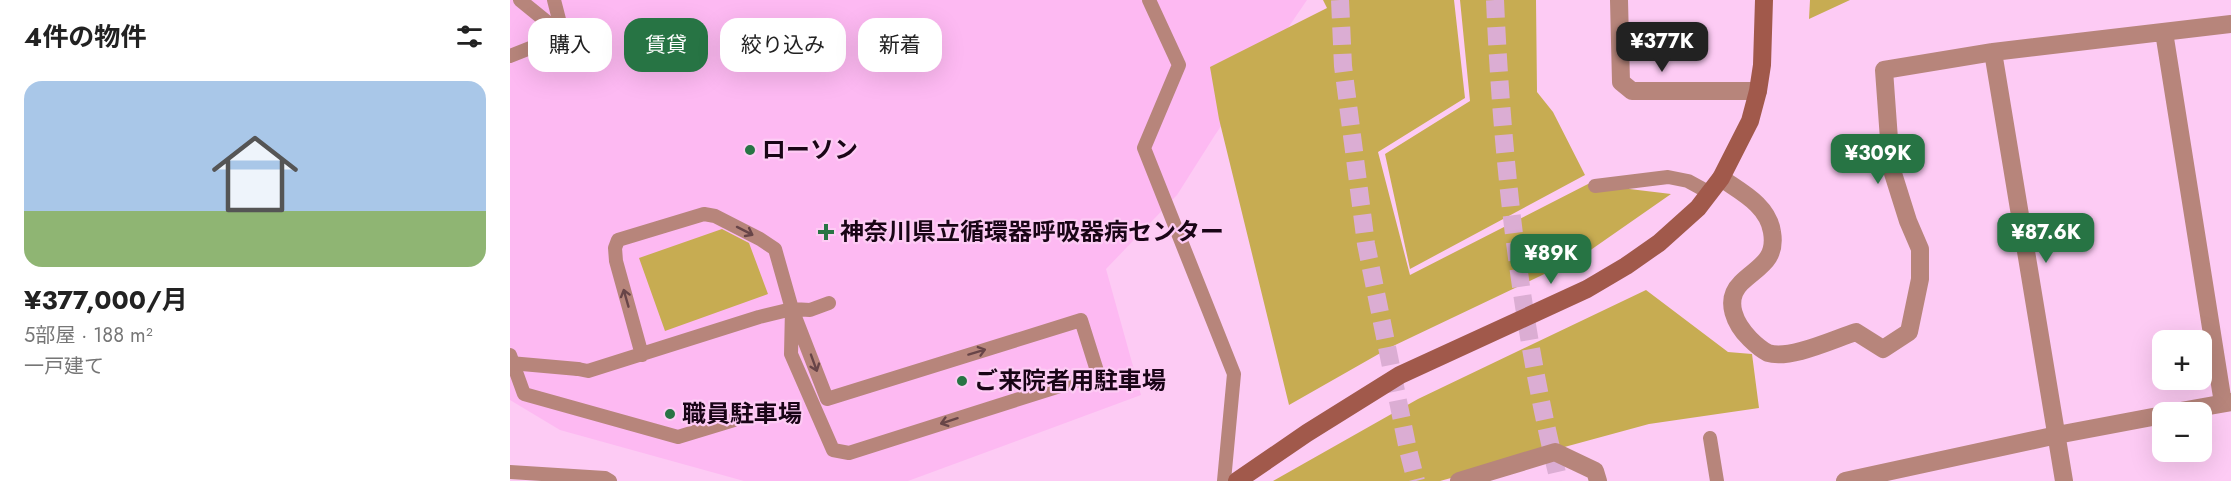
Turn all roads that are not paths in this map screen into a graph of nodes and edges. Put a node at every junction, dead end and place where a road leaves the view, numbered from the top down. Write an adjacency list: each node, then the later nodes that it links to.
1 (520, 0): 6 (lane)
2 (554, 0): 7 (lane)
3 (1149, 0): 32 (lane)
4 (1619, 0): 13 (street)
5 (1764, 0): 13 (street)
6 (542, 18)
7 (558, 18)
8 (2231, 24): 9 (street)
9 (2164, 32): 11 (street); 23 (street)
10 (528, 49): 12 (lane)
11 (1992, 52): 14 (street); 28 (street)
12 (510, 56)
13 (1758, 91): 14 (street)
14 (1721, 178): 16 (street)
15 (1595, 186): 16 (lane)
16 (1710, 193): 33 (street)
17 (829, 303): 18 (lane)
18 (792, 309): 20 (lane); 20 (lane, one-way to 18); 22 (lane, one-way to 22); 24 (lane)
19 (510, 355): 27 (lane)
20 (642, 355): 21 (lane, bridge)
21 (510, 363)
22 (827, 399): 24 (lane); 24 (lane, one-way to 24)
23 (2227, 403): 25 (street)
24 (813, 404)
25 (2212, 406)
26 (2152, 417): 28 (street)
27 (734, 420)
28 (2056, 435): 37 (street); 38 (street)
29 (1710, 438): 36 (lane)
30 (510, 472): 31 (lane)
31 (610, 481)
32 (1224, 481)
33 (1237, 481)
34 (1458, 481): 35 (street)
35 (1598, 481)
36 (1717, 481)
37 (1845, 481)
38 (2064, 481)

